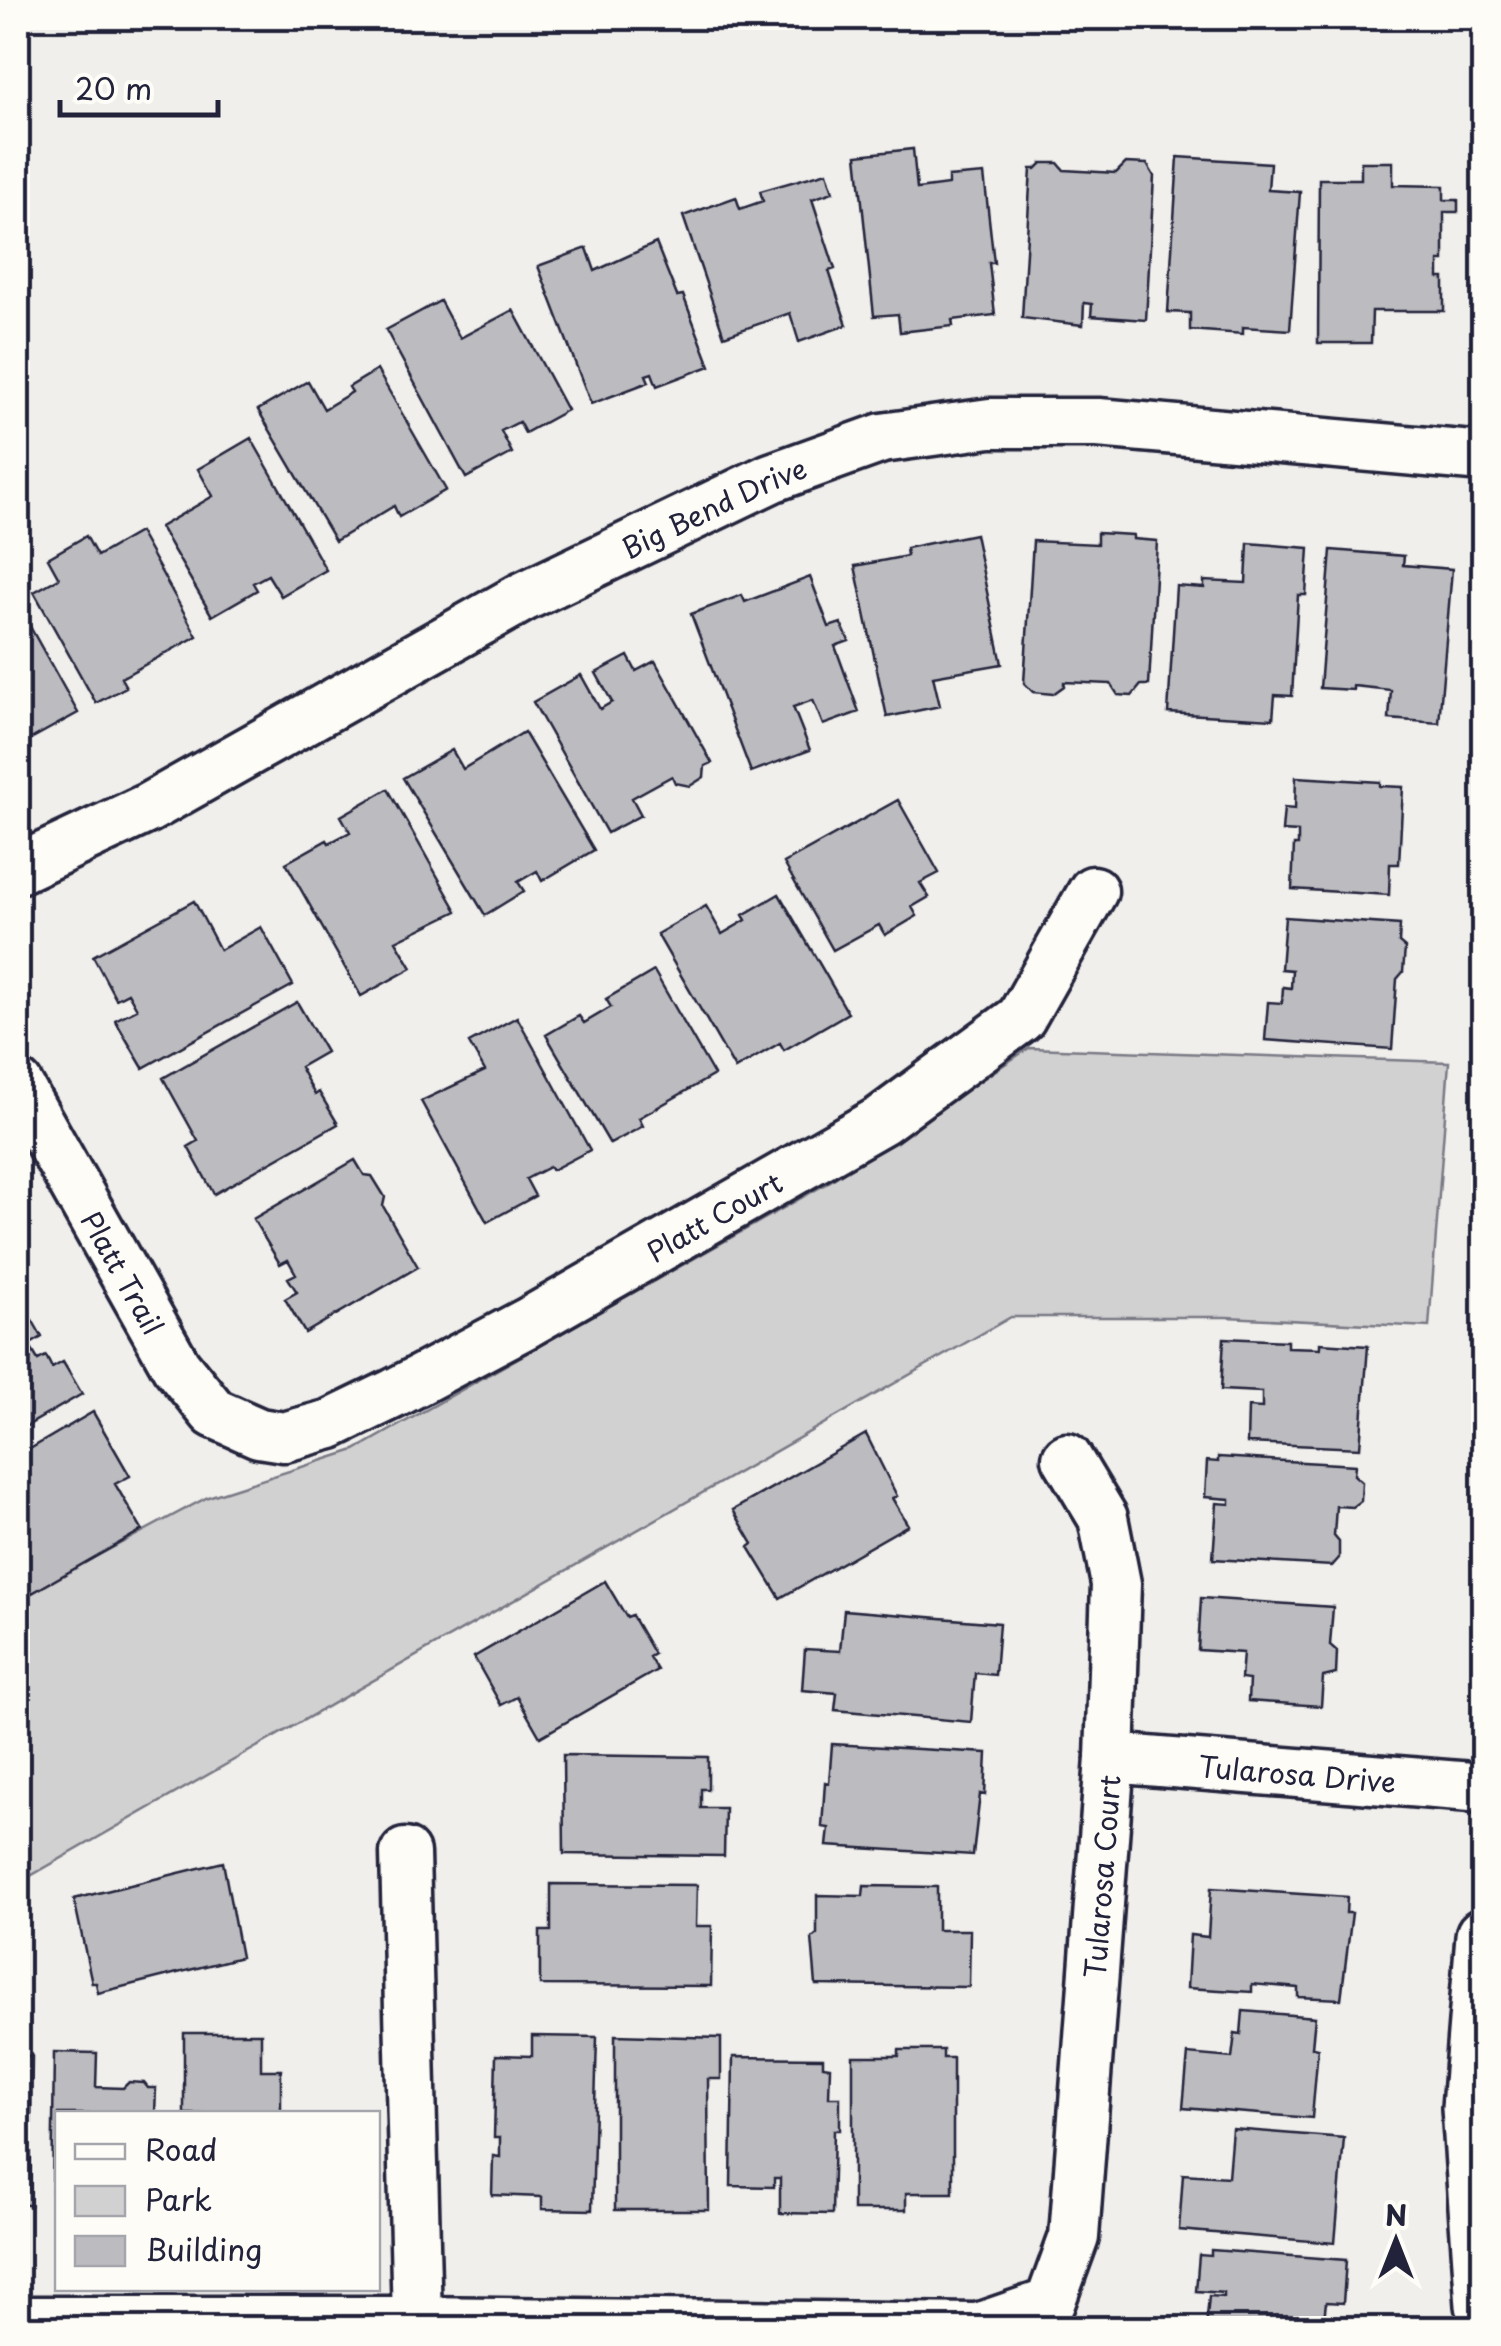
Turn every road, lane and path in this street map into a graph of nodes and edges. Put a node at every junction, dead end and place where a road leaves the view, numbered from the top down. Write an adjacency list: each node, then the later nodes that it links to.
1 (1484, 456): 2 (street, Big Bend Drive)
2 (18, 869)
3 (1093, 891): 5 (street, Platt Court)
4 (18, 1085): 5 (street, Platt Trail)
5 (258, 1433)
6 (1067, 1458): 7 (street, Tularosa Court)
7 (1110, 1758): 8 (street, Tularosa Drive); 13 (street, Tularosa Court)
8 (1484, 1788)
9 (405, 1853): 13 (street)
10 (1484, 1936): 11 (street)
11 (1484, 2305)
12 (18, 2321): 13 (street)
13 (417, 2321)

